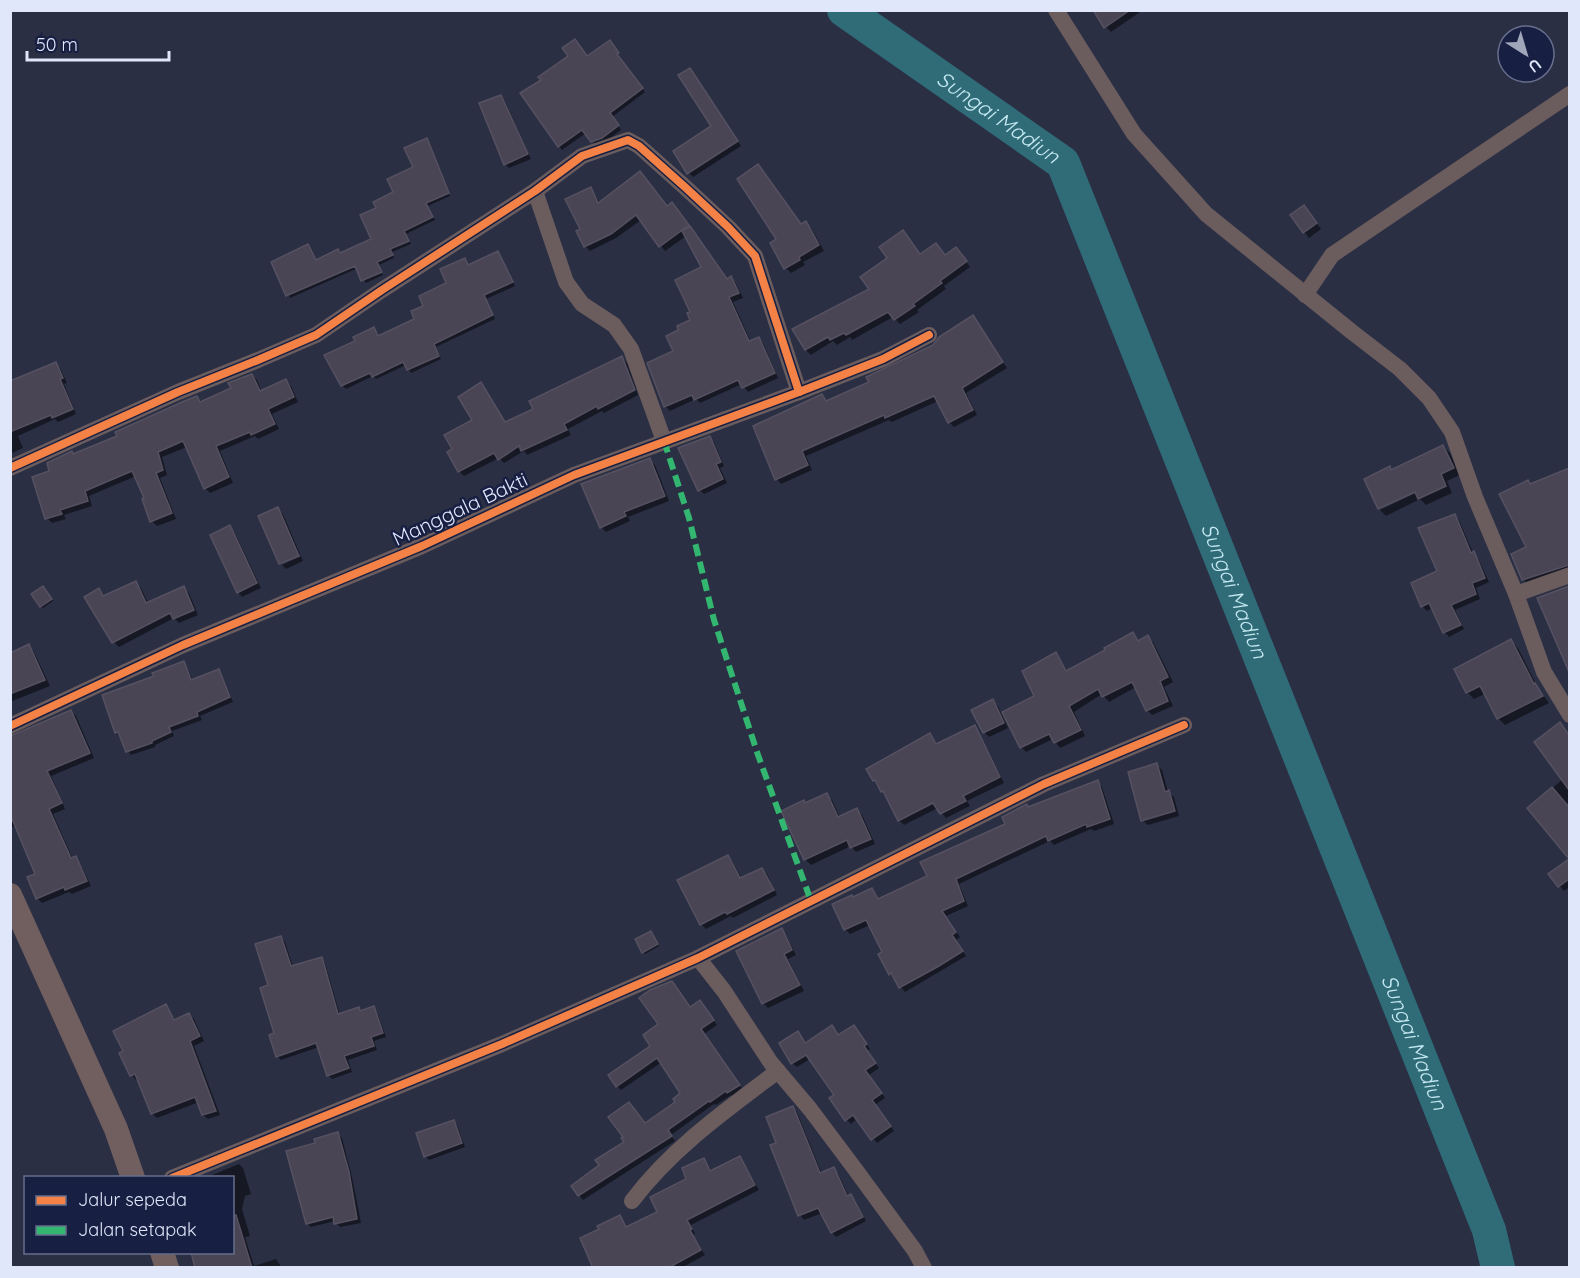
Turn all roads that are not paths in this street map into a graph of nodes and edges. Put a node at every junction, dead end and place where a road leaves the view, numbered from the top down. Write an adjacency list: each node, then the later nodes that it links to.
1 (1056, 10): 4 (street)
2 (1569, 94): 4 (street)
3 (535, 191): 6 (street); 7 (street); 8 (street)
4 (1305, 295): 10 (street)
5 (929, 335): 6 (street, Manggala Bakti)
6 (799, 392): 7 (street, Manggala Bakti)
7 (664, 441): 13 (street, Manggala Bakti)
8 (10, 468)
9 (1569, 575): 10 (street)
10 (1516, 594): 11 (street)
11 (1569, 715)
12 (1184, 725): 15 (street)
13 (10, 726)
14 (10, 896): 17 (street)
15 (698, 958): 16 (street); 18 (street)
16 (778, 1071): 19 (street); 20 (street)
17 (132, 1176)
18 (177, 1176)
19 (632, 1201)
20 (924, 1268)

